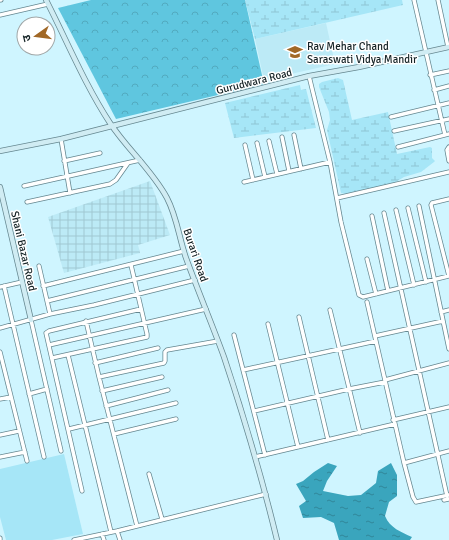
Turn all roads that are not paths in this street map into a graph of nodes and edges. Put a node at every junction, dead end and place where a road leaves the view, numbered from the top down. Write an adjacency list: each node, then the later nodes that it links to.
1 (414, 0): 6 (street)
2 (438, 0): 5 (street)
3 (47, 2): 4 (street); 17 (street, Burari Road)
4 (0, 15)
5 (448, 47): 6 (street, Gurudwara Road)
6 (425, 52): 8 (street); 9 (street, Gurudwara Road)
7 (449, 71): 8 (street)
8 (430, 75): 11 (street)
9 (309, 76): 17 (street, Gurudwara Road); 33 (street)
10 (449, 86): 11 (street)
11 (434, 90): 13 (street)
12 (449, 103): 13 (street)
13 (438, 106): 14 (street); 16 (street)
14 (391, 117)
15 (449, 119): 16 (street)
16 (441, 121): 18 (street); 20 (street)
17 (112, 125): 22 (street, Gurudwara Road); 30 (street, Burari Road)
18 (394, 131)
19 (294, 135): 35 (street)
20 (447, 135): 26 (street)
21 (282, 137): 36 (street)
22 (61, 139): 28 (street, Gurudwara Road); 31 (street)
23 (269, 141): 38 (street)
24 (257, 143): 40 (street)
25 (245, 145): 41 (street)
26 (398, 147)
27 (449, 147): 32 (street)
28 (0, 151)
29 (100, 153): 31 (street)
30 (140, 160): 34 (street); 54 (street, Burari Road)
31 (64, 161): 39 (street)
32 (449, 161)
33 (330, 162): 35 (street); 46 (street)
34 (128, 163): 39 (street); 45 (street)
35 (301, 168): 36 (street)
36 (289, 171): 38 (street)
37 (449, 172): 46 (street)
38 (277, 174): 40 (street)
39 (67, 176): 43 (street); 45 (street)
40 (265, 177): 41 (street)
41 (253, 180): 42 (street)
42 (244, 182)
43 (24, 186)
44 (0, 187): 63 (street, Shani Bazar Road)
45 (70, 193): 48 (street)
46 (337, 198): 70 (street)
47 (449, 199): 59 (street)
48 (27, 202)
49 (419, 206): 62 (street)
50 (408, 208): 64 (street)
51 (396, 210): 65 (street)
52 (384, 213): 68 (street)
53 (372, 216): 69 (street)
54 (184, 251): 56 (street); 58 (street, Burari Road)
55 (367, 259): 70 (street)
56 (131, 265): 60 (street); 66 (street)
57 (39, 266): 66 (street)
58 (189, 266): 60 (street); 61 (street, Burari Road)
59 (449, 276): 62 (street)
60 (135, 279): 71 (street); 72 (street)
61 (195, 280): 71 (street); 75 (street, Burari Road)
62 (435, 280): 64 (street); 78 (street)
63 (22, 282): 67 (street); 81 (street, Shani Bazar Road)
64 (426, 282): 65 (street)
65 (414, 285): 68 (street)
66 (43, 286): 72 (street)
67 (2, 287): 86 (street)
68 (401, 288): 69 (street); 88 (street)
69 (388, 291): 70 (street)
70 (376, 294)
71 (138, 295): 74 (street); 79 (street)
72 (47, 301): 79 (street)
73 (367, 302): 91 (street)
74 (142, 309): 82 (street); 84 (street)
75 (206, 309): 84 (street); 92 (street, Burari Road)
76 (330, 310): 97 (street)
77 (449, 310): 78 (street)
78 (442, 312): 83 (street)
79 (50, 314): 81 (street)
80 (299, 317): 101 (street)
81 (31, 320): 86 (street); 111 (street)
82 (86, 321): 90 (street); 94 (street)
83 (443, 321): 88 (street); 95 (street)
84 (145, 323): 90 (street); 98 (street)
85 (268, 324): 104 (street)
86 (14, 325): 87 (street); 115 (street)
87 (0, 328)
88 (410, 329): 91 (street); 107 (street)
89 (234, 335): 106 (street)
90 (89, 336): 94 (street); 98 (street)
91 (375, 336): 93 (street)
92 (218, 341): 108 (street); 144 (street, Burari Road)
93 (376, 341): 97 (street); 110 (street)
94 (49, 345): 102 (street)
95 (449, 346)
96 (158, 348): 103 (street)
97 (339, 348): 101 (street); 112 (street)
98 (92, 350): 100 (street); 103 (street)
99 (0, 352): 117 (street)
100 (68, 355): 102 (street); 129 (street)
101 (308, 355): 104 (street); 116 (street)
102 (52, 358): 130 (street)
103 (95, 362): 108 (street)
104 (277, 363): 106 (street); 120 (street)
105 (449, 363): 107 (street)
106 (243, 370): 123 (street)
107 (420, 371): 110 (street); 124 (street)
108 (99, 377): 114 (street)
109 (162, 377): 114 (street)
110 (385, 381): 112 (street); 127 (street)
111 (47, 389): 115 (street); 137 (street)
112 (349, 389): 116 (street); 132 (street)
113 (168, 390): 121 (street)
114 (102, 391): 121 (street)
115 (29, 394): 143 (street)
116 (318, 396): 120 (street); 135 (street)
117 (11, 397): 118 (street); 131 (street)
118 (0, 399)
119 (176, 403): 125 (street)
120 (287, 404): 123 (street); 136 (street)
121 (106, 406): 125 (street)
122 (449, 407): 124 (street)
123 (254, 411): 141 (street)
124 (429, 412): 127 (street); 140 (street)
125 (110, 419): 129 (street); 133 (street)
126 (176, 419): 133 (street)
127 (393, 420): 128 (street)
128 (395, 424): 132 (street); 146 (street)
129 (85, 425): 130 (street); 155 (street)
130 (69, 429): 148 (street)
131 (19, 431): 134 (street); 138 (street)
132 (360, 433): 135 (street)
133 (114, 434): 153 (street)
134 (0, 435)
135 (328, 440): 136 (street)
136 (298, 447): 141 (street)
137 (61, 451)
138 (25, 452): 142 (street); 145 (street)
139 (449, 452): 140 (street)
140 (439, 454): 146 (street); 150 (street)
141 (265, 455): 144 (street)
142 (0, 457)
143 (44, 457)
144 (255, 458): 149 (street, Burari Road)
145 (27, 461)
146 (404, 463): 150 (street)
147 (149, 474): 152 (street)
148 (82, 491)
149 (266, 494): 152 (street); 160 (street, Burari Road)
150 (448, 497): 151 (street)
151 (444, 500)
152 (162, 519): 153 (street)
153 (137, 526): 154 (street)
154 (117, 531): 155 (street); 159 (street)
155 (111, 532): 156 (street)
156 (102, 534): 157 (street); 158 (street)
157 (74, 540)
158 (104, 540)
159 (120, 540)
160 (277, 540)

